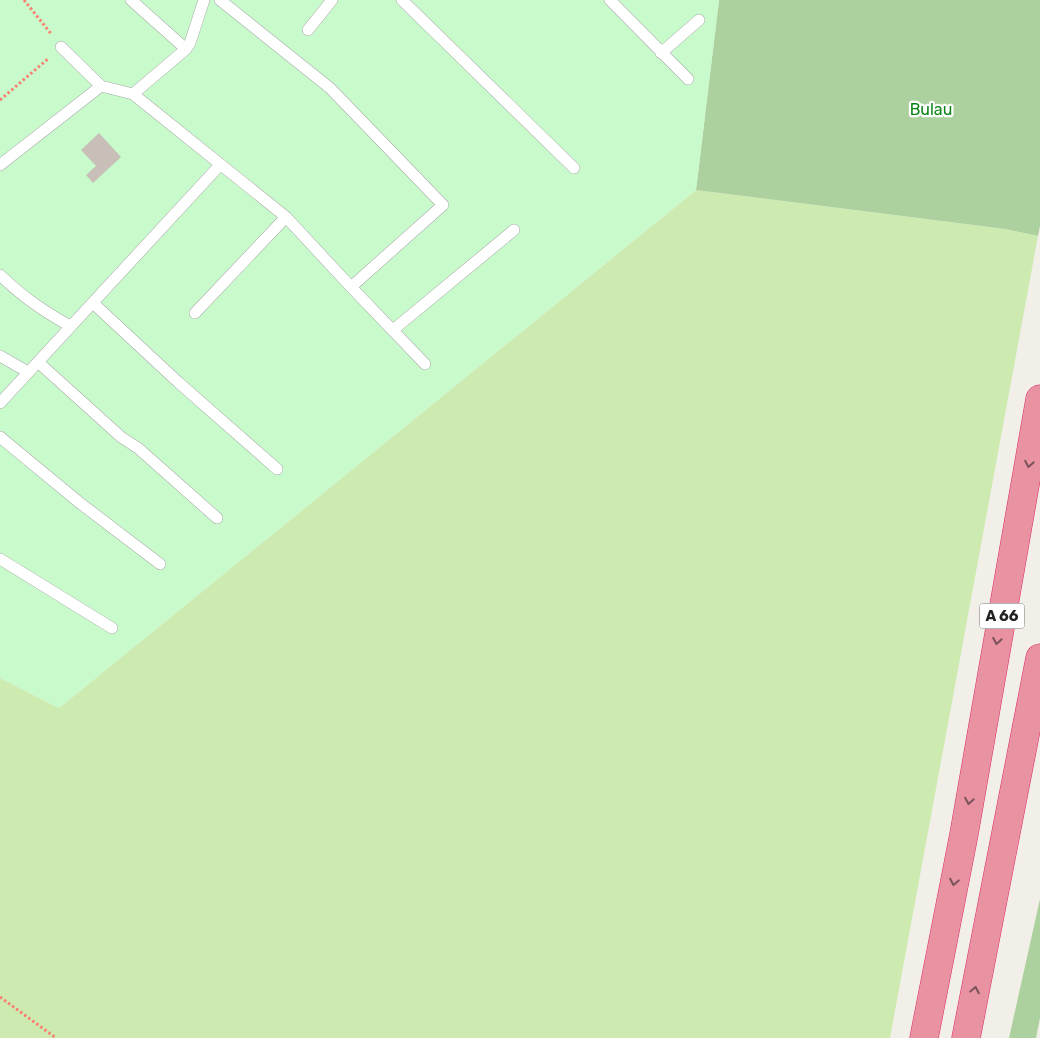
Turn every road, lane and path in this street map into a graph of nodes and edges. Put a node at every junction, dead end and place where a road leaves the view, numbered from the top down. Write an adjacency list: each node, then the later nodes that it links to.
1 (24, 0): 8 (path)
2 (131, 0): 12 (lane)
3 (204, 0): 12 (lane)
4 (220, 0): 25 (lane)
5 (332, 0): 10 (lane)
6 (402, 0): 21 (lane)
7 (610, 0): 13 (lane)
8 (39, 17)
9 (699, 20): 13 (lane)
10 (308, 30)
11 (61, 47): 16 (lane)
12 (186, 49): 17 (lane)
13 (661, 53): 15 (lane)
14 (43, 63): 18 (path)
15 (688, 79)
16 (101, 86): 17 (lane); 19 (lane)
17 (133, 94): 20 (lane)
18 (0, 100)
19 (0, 165)
20 (220, 165): 22 (lane); 26 (lane)
21 (574, 168)
22 (286, 216): 25 (lane); 27 (lane)
23 (514, 230): 29 (lane)
24 (0, 275): 28 (lane)
25 (351, 287): 29 (lane)
26 (93, 303): 28 (lane); 37 (lane)
27 (195, 313)
28 (70, 326): 31 (lane)
29 (392, 330): 32 (lane)
30 (0, 356): 33 (lane)
31 (38, 362): 33 (lane); 38 (lane)
32 (425, 364)
33 (28, 372): 35 (lane)
34 (1040, 399): 45 (highway, A 66, one-way to 45)
35 (0, 403)
36 (0, 437): 40 (lane)
37 (277, 469)
38 (217, 518)
39 (0, 558): 41 (lane)
40 (160, 564)
41 (112, 628)
42 (1040, 658): 46 (highway, one-way to 42)
43 (0, 997): 44 (path)
44 (56, 1038)
45 (924, 1038)
46 (966, 1038)

